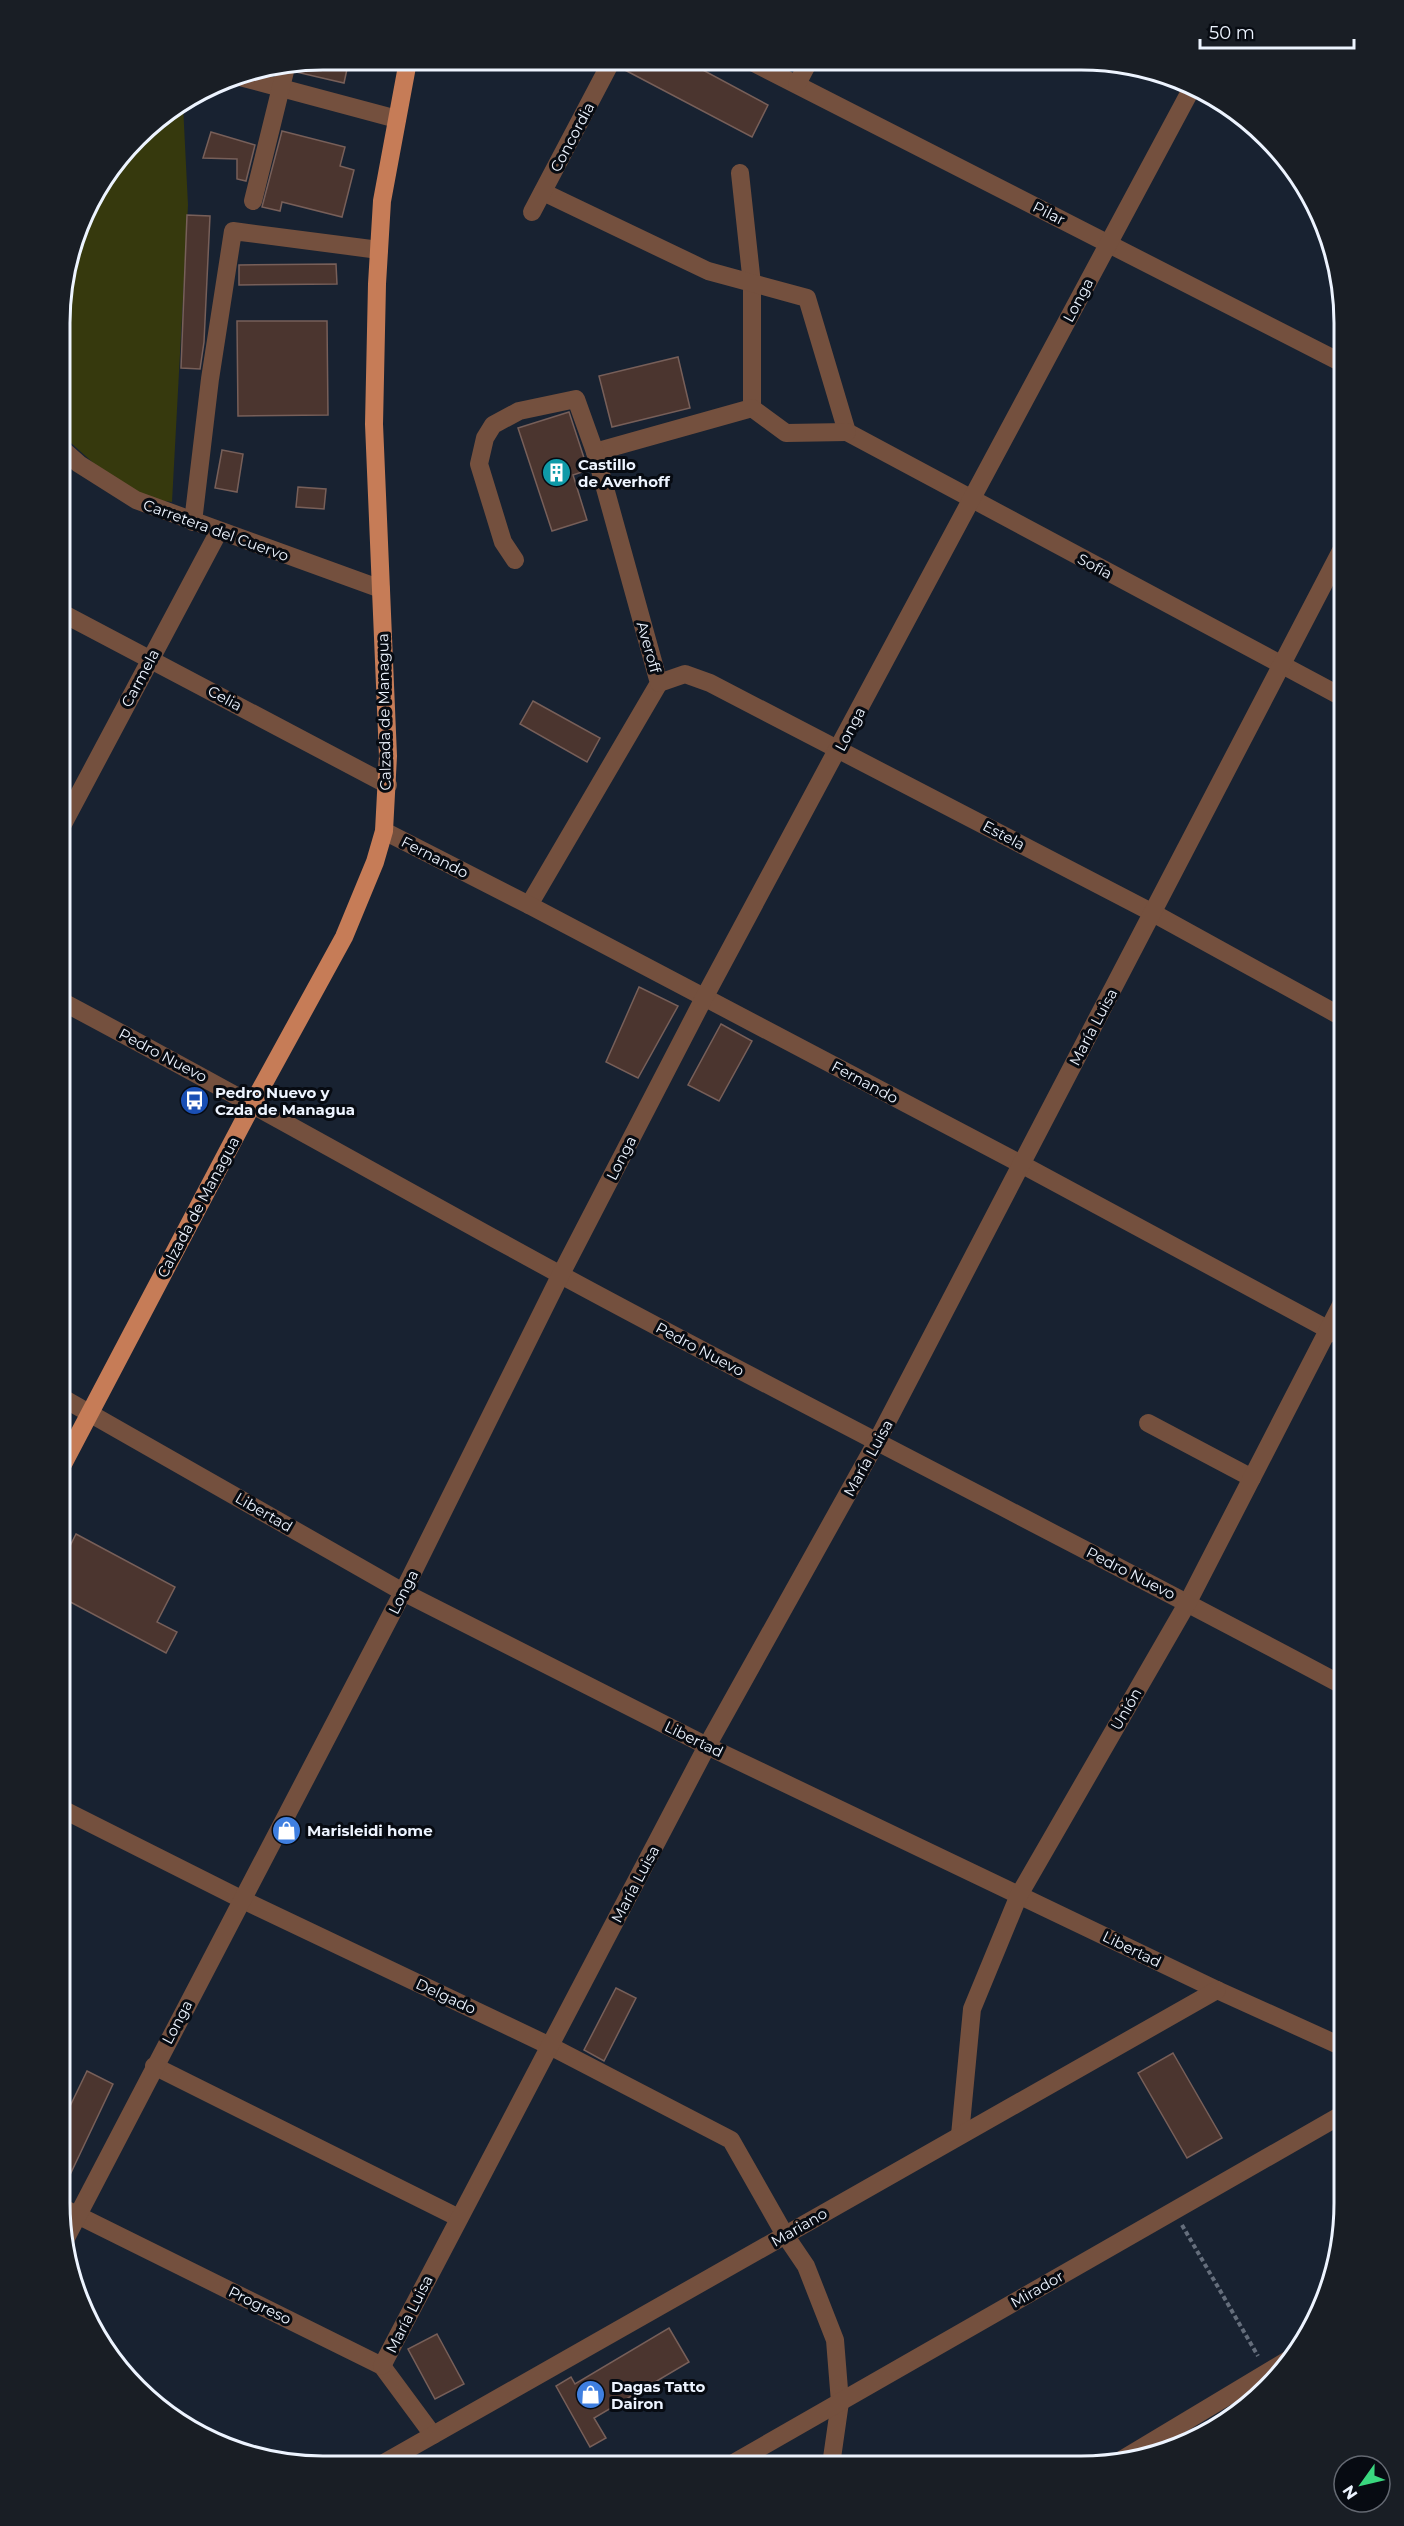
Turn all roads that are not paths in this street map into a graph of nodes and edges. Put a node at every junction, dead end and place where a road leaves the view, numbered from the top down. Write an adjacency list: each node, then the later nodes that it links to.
1 (406, 70): 10 (main road, Calzada de Managua)
2 (607, 70): 12 (street, Concordia)
3 (768, 70): 7 (street, Pilar)
4 (804, 70): 7 (street)
5 (284, 74): 8 (street)
6 (254, 80): 8 (street)
7 (797, 84): 15 (street, Pilar)
8 (281, 88): 10 (street); 13 (street)
9 (1189, 95): 15 (street, Longa)
10 (397, 119): 16 (main road, Calzada de Managua)
11 (740, 173): 17 (street)
12 (543, 192): 14 (street, Concordia); 17 (street)
13 (253, 201)
14 (532, 212)
15 (1108, 243): 18 (street, Pilar); 23 (street, Longa)
16 (379, 250): 24 (street); 28 (main road, Calzada de Managua)
17 (752, 284): 19 (street); 20 (street)
18 (1334, 359)
19 (752, 408): 20 (street); 21 (street)
20 (847, 432): 23 (street, Sofía)
21 (595, 453): 26 (street, Averoff); 32 (street, Averoff)
22 (70, 456): 24 (street, Carretera del Cuervo)
23 (971, 500): 31 (street, Sofía); 34 (street, Longa)
24 (193, 522): 25 (street, Carretera del Cuervo)
25 (219, 531): 28 (street, Carretera del Cuervo); 30 (street, Carmela)
26 (515, 560)
27 (1334, 563): 31 (street, María Luisa)
28 (381, 589): 35 (main road, Calzada de Managua)
29 (70, 617): 30 (street, Celia)
30 (150, 658): 35 (street, Celia); 36 (street, Carmela)
31 (1281, 666): 33 (street, Sofía); 39 (street, María Luisa)
32 (659, 683): 34 (street, Estela); 38 (street, Averoff)
33 (1334, 693)
34 (839, 749): 39 (street, Estela); 40 (street, Longa)
35 (388, 785): 37 (main road, Calzada de Managua)
36 (70, 811)
37 (384, 831): 38 (street, Fernando); 43 (main road, Calzada de Managua)
38 (529, 905): 40 (street, Fernando)
39 (1153, 913): 42 (street, Estela); 44 (street, María Luisa)
40 (704, 998): 44 (street, Fernando); 45 (street, Longa)
41 (70, 1006): 43 (street, Pedro Nuevo)
42 (1334, 1013)
43 (253, 1103): 45 (street, Pedro Nuevo); 49 (main road, Calzada de Managua)
44 (1021, 1164): 46 (street, Fernando); 51 (street, María Luisa)
45 (561, 1274): 51 (street, Pedro Nuevo); 54 (street, Longa)
46 (1334, 1332)
47 (1334, 1336): 53 (street, Unión)
48 (70, 1402): 49 (street, Libertad)
49 (90, 1412): 52 (main road, Calzada de Managua); 54 (street, Libertad)
50 (1148, 1424): 53 (street)
51 (876, 1443): 55 (street, Pedro Nuevo); 57 (street, María Luisa)
52 (70, 1451)
53 (1252, 1478): 55 (street, Unión)
54 (403, 1592): 57 (street, Libertad); 60 (street, Longa)
55 (1188, 1602): 56 (street, Pedro Nuevo); 59 (street, Unión)
56 (1334, 1681)
57 (707, 1746): 59 (street, Libertad); 63 (street, María Luisa)
58 (70, 1813): 60 (street, Delgado)
59 (1019, 1895): 61 (street, Libertad); 66 (street, Unión)
60 (243, 1900): 63 (street, Delgado); 64 (street, Longa)
61 (1217, 1990): 62 (street, Libertad); 66 (street, Mariano)
62 (1334, 2043)
63 (550, 2046): 69 (street, María Luisa); 71 (street, Delgado)
64 (154, 2066): 68 (street, Longa); 69 (street)
65 (1334, 2119): 74 (street, Mirador)
66 (960, 2134): 71 (street, Mariano)
67 (71, 2212): 68 (street, Progreso)
68 (78, 2216): 70 (street, Longa); 72 (street, Progreso)
69 (459, 2218): 72 (street, María Luisa)
70 (72, 2227)
71 (785, 2235): 74 (street, Delgado); 75 (street, Mariano)
72 (382, 2366): 75 (street, Progreso)
73 (1269, 2371): 76 (street)
74 (840, 2402): 78 (street, Mirador); 79 (street, Delgado)
75 (433, 2435): 77 (street, Mariano)
76 (1141, 2448)
77 (396, 2456)
78 (746, 2456)
79 (832, 2456)

